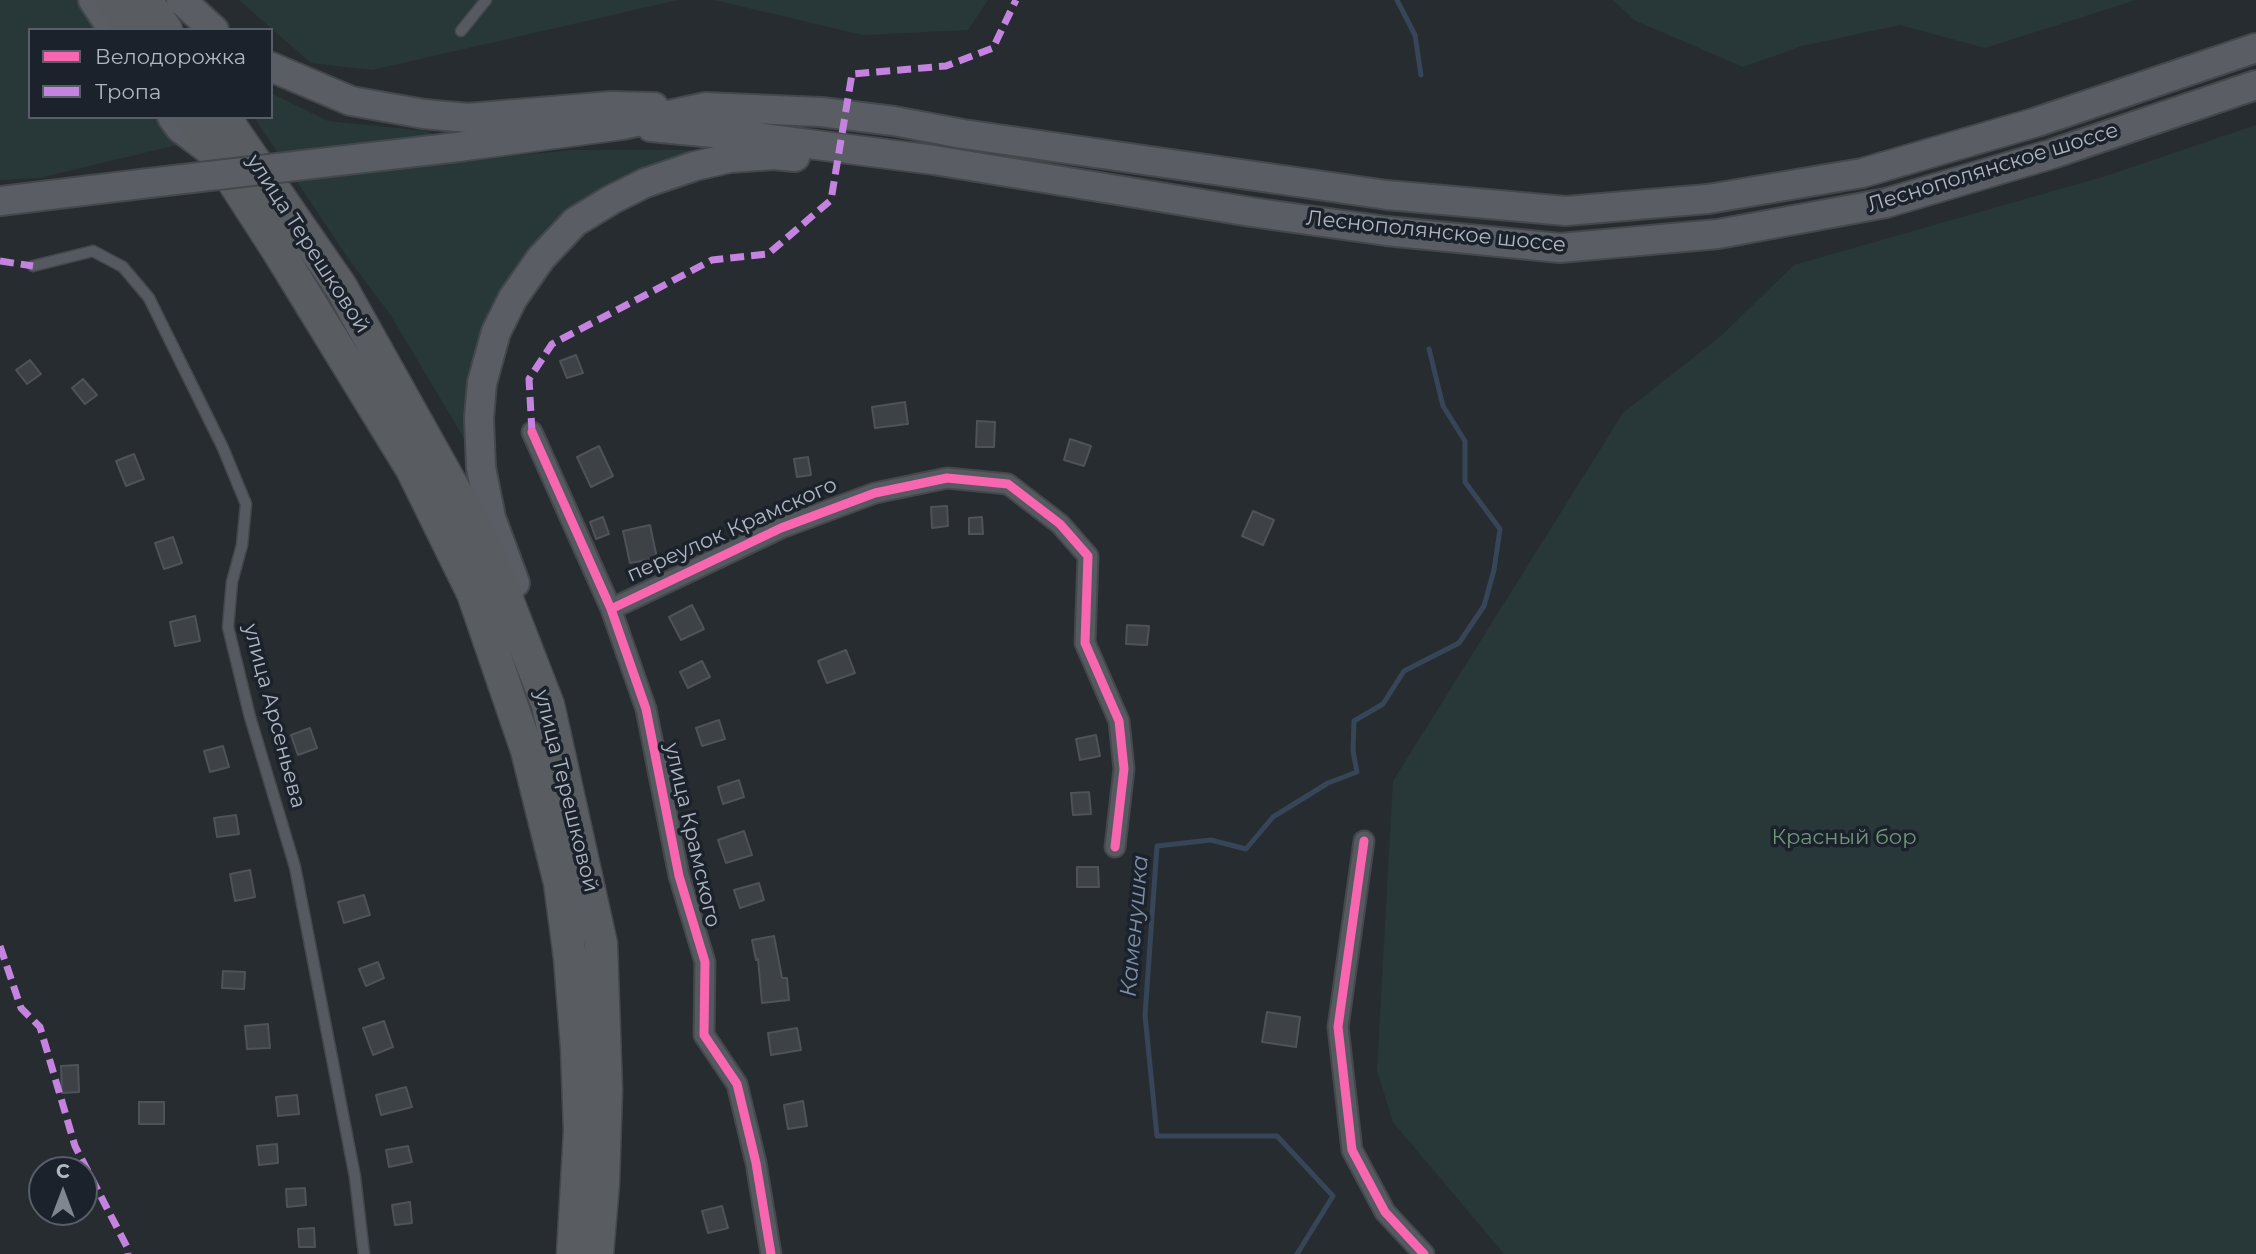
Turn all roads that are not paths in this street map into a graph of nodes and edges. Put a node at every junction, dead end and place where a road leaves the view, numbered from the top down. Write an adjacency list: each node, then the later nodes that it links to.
1 (93, 0): 6 (main road)
2 (112, 0): 7 (main road)
3 (146, 0): 8 (main road)
4 (181, 0): 9 (main road)
5 (486, 0): 10 (lane)
6 (112, 28)
7 (131, 28)
8 (165, 28)
9 (212, 28)
10 (461, 31)
11 (2256, 48): 14 (main road, Леснополянское шоссе)
12 (273, 68): 14 (main road)
13 (2256, 85): 20 (main road, Леснополянское шоссе)
14 (706, 107): 18 (main road)
15 (173, 119): 19 (main road)
16 (193, 119): 19 (main road, улица Терешковой)
17 (225, 119): 25 (main road, улица Терешковой)
18 (622, 125): 20 (main road); 21 (main road, bridge)
19 (219, 157): 29 (main road, улица Терешковой)
20 (934, 160): 25 (main road)
21 (0, 201)
22 (33, 267): 28 (lane, улица Арсеньева)
23 (532, 432): 24 (street, улица Крамского)
24 (611, 609): 27 (street, переулок Крамского); 31 (street, улица Крамского)
25 (548, 705): 30 (main road, улица Терешковой)
26 (1364, 841): 32 (street)
27 (1115, 847)
28 (363, 1254)
29 (573, 1254)
30 (597, 1254)
31 (771, 1254)
32 (1424, 1254)

